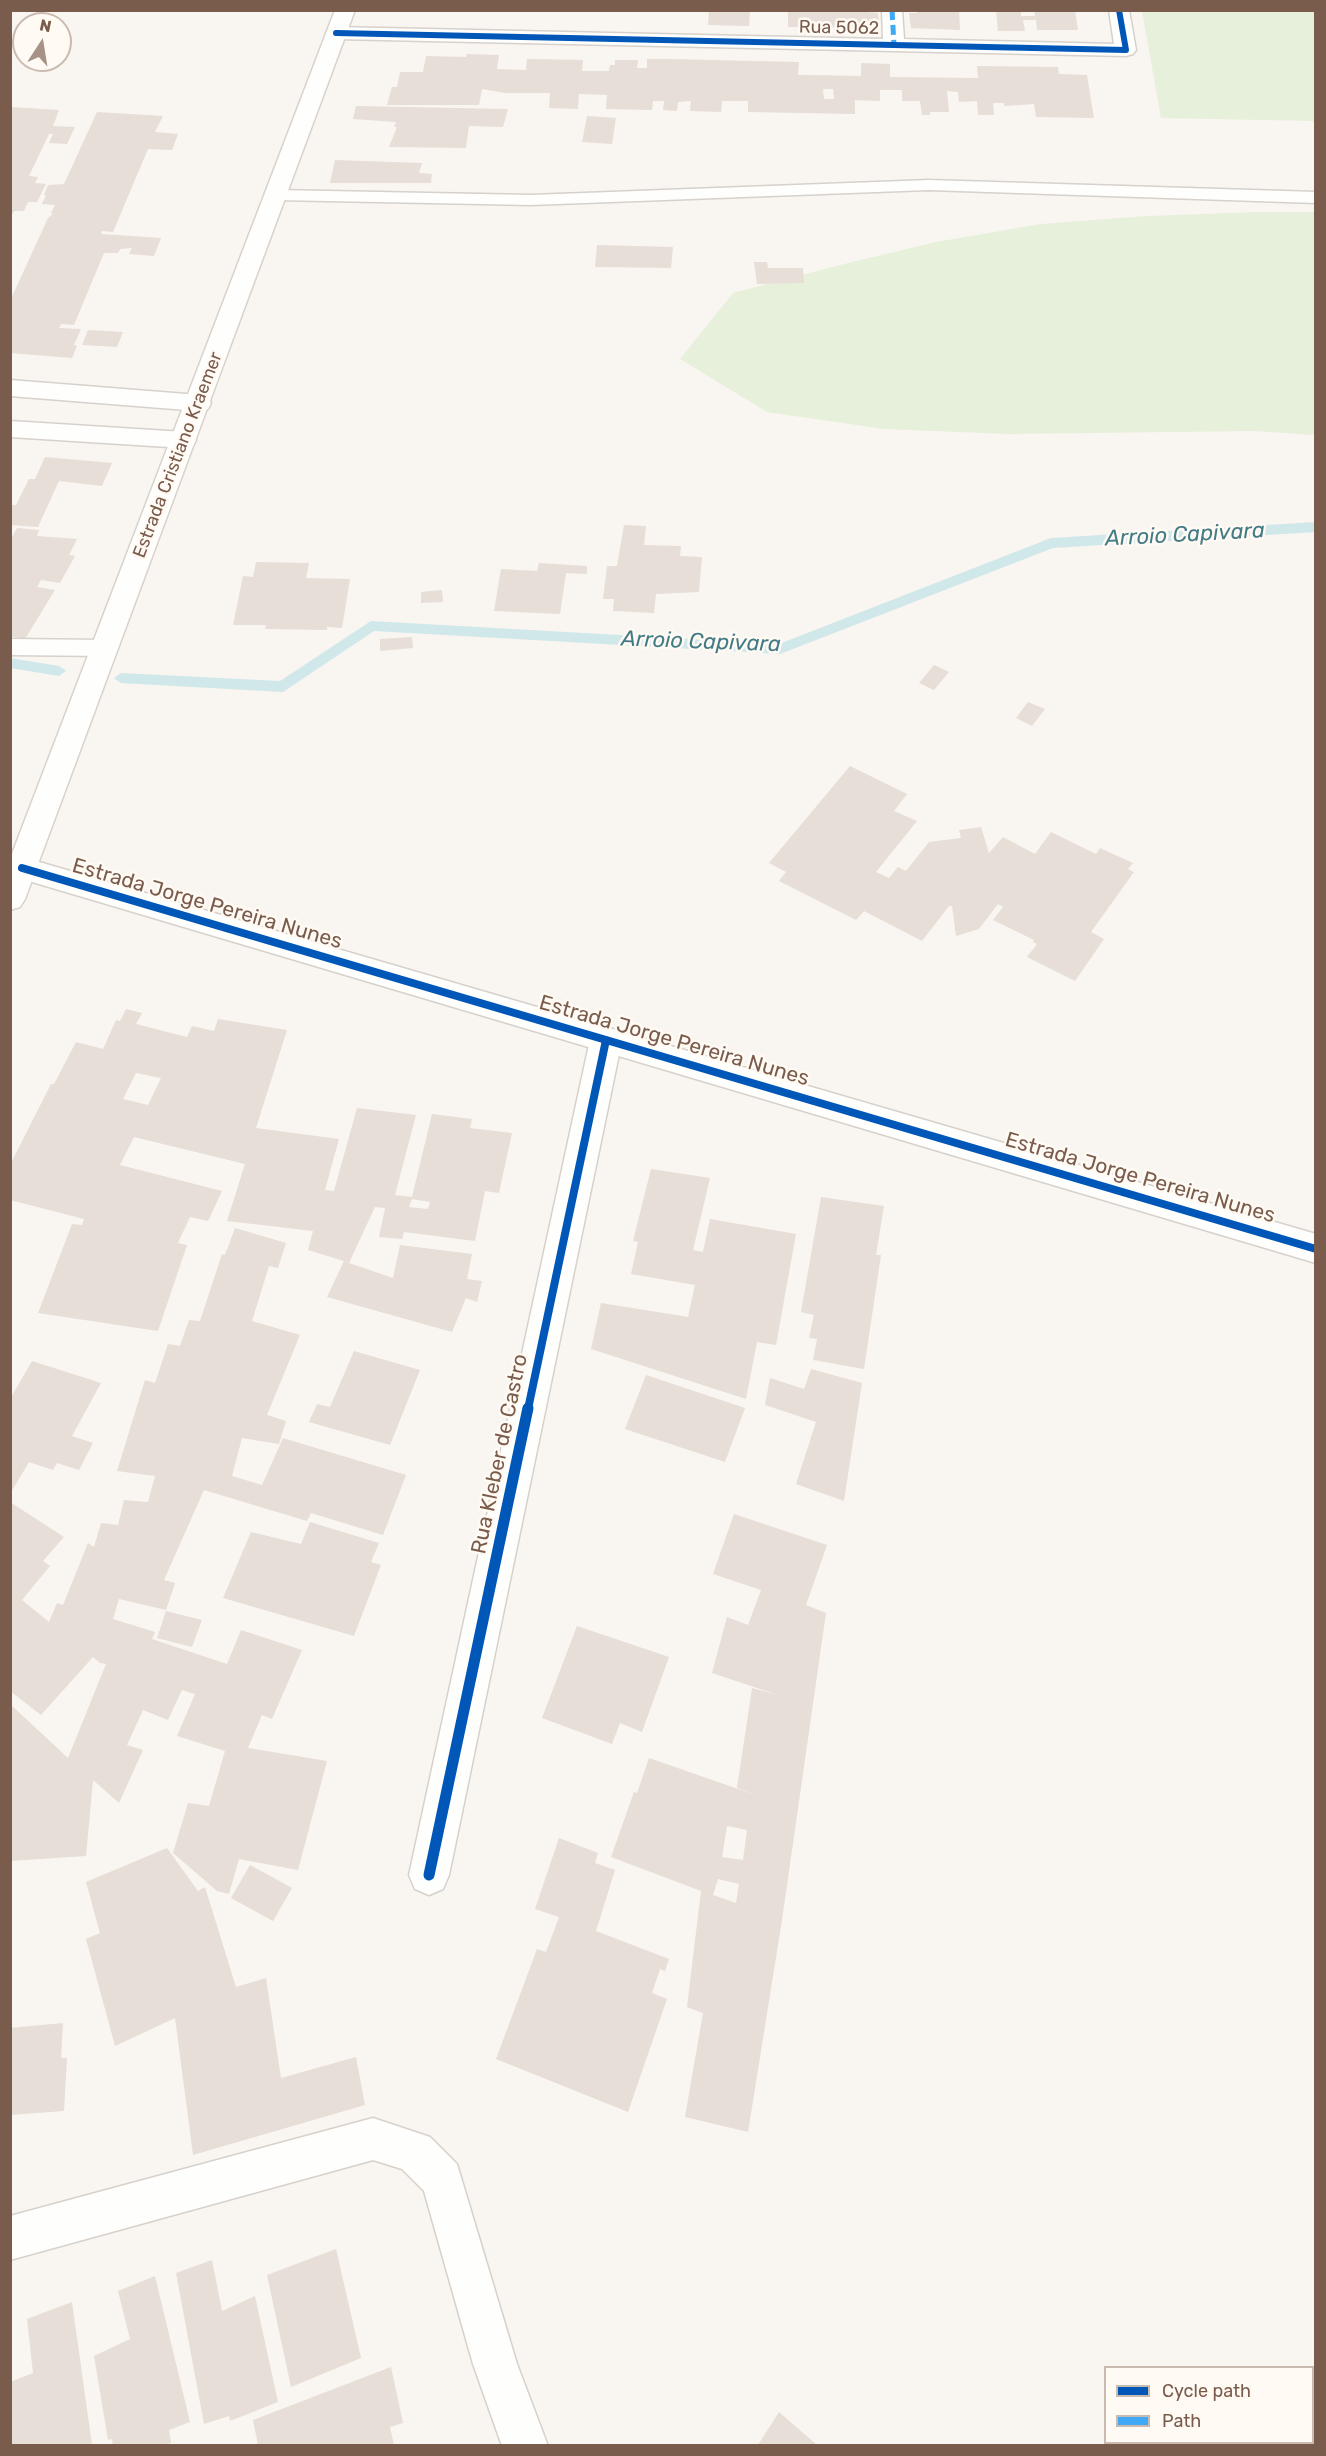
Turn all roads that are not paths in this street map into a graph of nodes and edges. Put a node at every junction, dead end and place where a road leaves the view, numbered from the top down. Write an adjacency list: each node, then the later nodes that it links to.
1 (345, 10): 4 (street, Estrada Cristiano Kraemer)
2 (892, 10): 5 (street)
3 (1119, 10): 5 (street, Rua 5062)
4 (336, 33): 5 (street, Rua 5062); 6 (street, Estrada Cristiano Kraemer)
5 (894, 45)
6 (276, 195): 7 (lane); 9 (street, Estrada Cristiano Kraemer)
7 (1316, 198)
8 (10, 388): 9 (street)
9 (199, 403): 11 (street, Estrada Cristiano Kraemer)
10 (10, 429): 11 (street)
11 (184, 440): 13 (street, Estrada Cristiano Kraemer)
12 (10, 647): 13 (lane)
13 (105, 648): 14 (street, Estrada Cristiano Kraemer)
14 (22, 868): 15 (street, Estrada Cristiano Kraemer); 16 (street, Estrada Jorge Pereira Nunes)
15 (10, 898)
16 (606, 1040): 17 (street, Estrada Jorge Pereira Nunes); 18 (street, Rua Kleber de Castro)
17 (1316, 1249)
18 (429, 1875)
19 (10, 2238): 20 (street)
20 (525, 2445)

